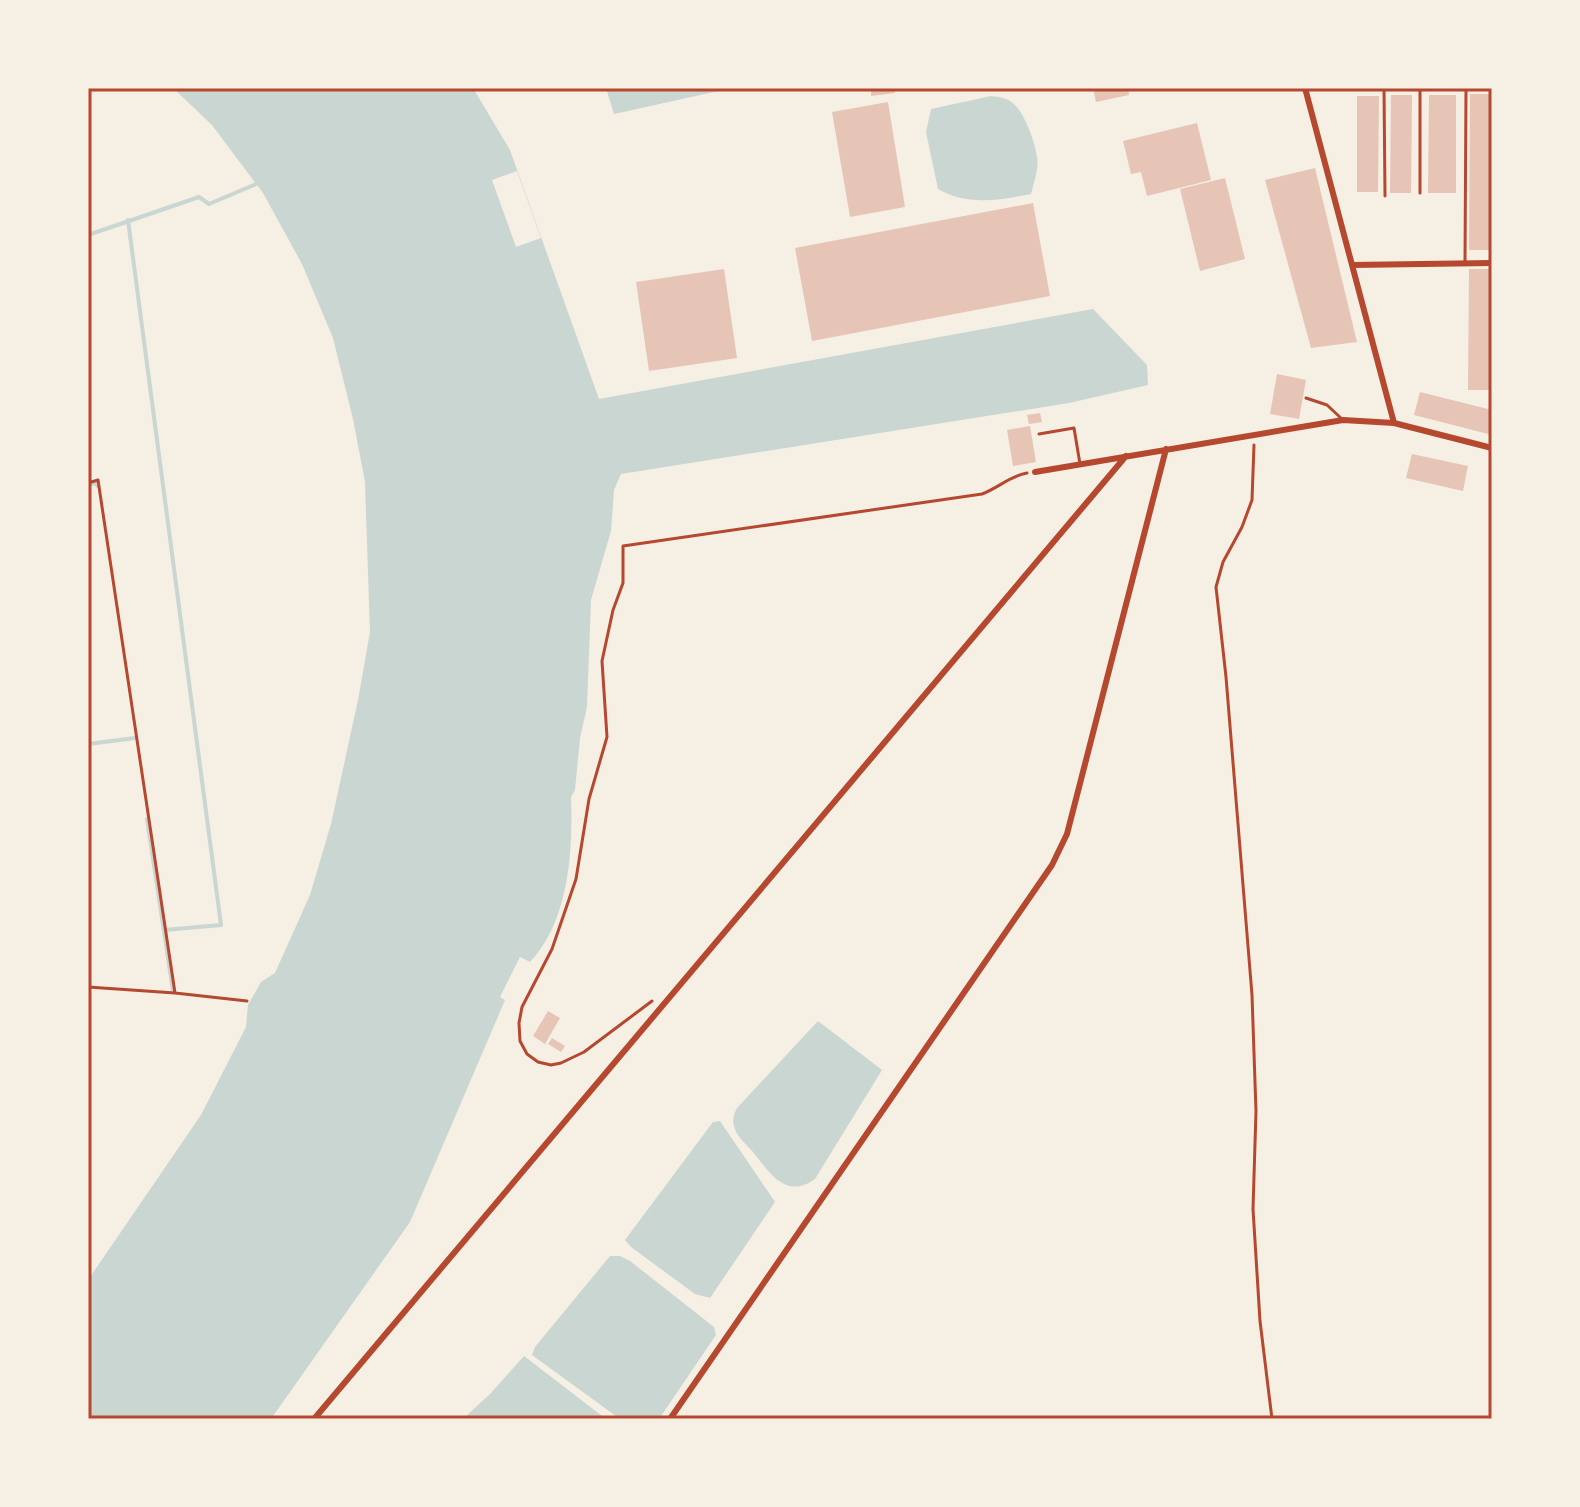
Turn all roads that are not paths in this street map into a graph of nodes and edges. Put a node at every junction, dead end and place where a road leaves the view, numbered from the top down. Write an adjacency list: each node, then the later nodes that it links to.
1 (1317, 88): 9 (street)
2 (1384, 88): 6 (lane)
3 (1420, 88): 5 (lane)
4 (1466, 88): 8 (lane)
5 (1420, 193)
6 (1385, 196)
7 (1492, 263): 8 (street)
8 (1465, 264): 9 (street)
9 (1352, 265): 12 (street)
10 (1306, 398): 11 (lane)
11 (1343, 420): 12 (street); 15 (street)
12 (1394, 423): 14 (street)
13 (1039, 434): 17 (lane)
14 (1492, 448)
15 (1166, 449): 16 (street); 20 (street)
16 (1126, 456): 17 (street); 19 (street)
17 (1080, 464): 18 (street)
18 (1035, 472)
19 (314, 1419)
20 (670, 1419)

